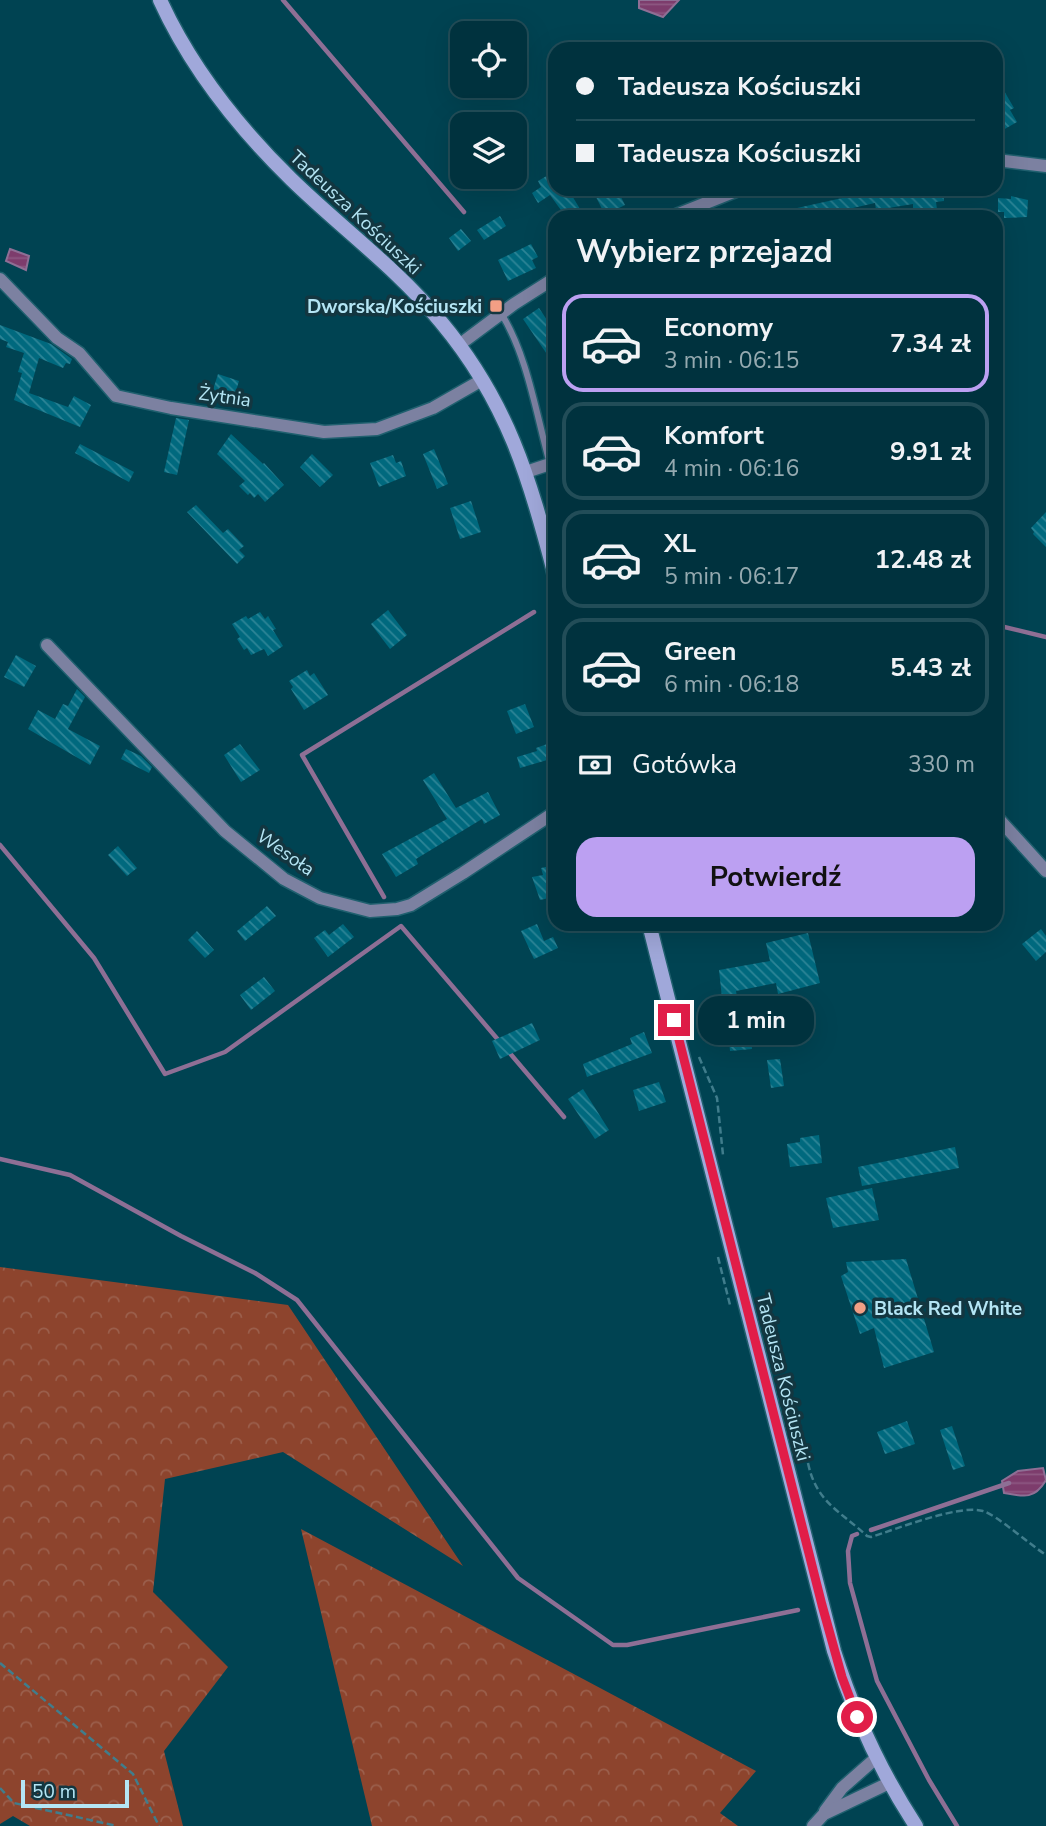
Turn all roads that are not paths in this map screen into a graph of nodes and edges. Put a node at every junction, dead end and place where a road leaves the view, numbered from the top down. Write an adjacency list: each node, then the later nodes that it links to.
1 (160, 0): 9 (main road, Tadeusza Kościuszki)
2 (1003, 161): 3 (street)
3 (1046, 166)
4 (724, 196): 5 (street)
5 (688, 210)
6 (0, 279): 10 (street, Żytnia)
7 (548, 283): 8 (street)
8 (502, 313): 9 (street); 11 (lane)
9 (459, 345): 10 (main road, Tadeusza Kościuszki)
10 (482, 380): 13 (main road, Tadeusza Kościuszki)
11 (548, 450)
12 (548, 465): 13 (street)
13 (526, 472): 14 (main road, Tadeusza Kościuszki)
14 (548, 567)
15 (47, 645): 16 (street, Wesoła)
16 (548, 817)
17 (1003, 824): 18 (street)
18 (1046, 871)
19 (651, 931): 20 (main road, Tadeusza Kościuszki)
20 (876, 1758): 21 (main road, Tadeusza Kościuszki); 22 (street)
21 (889, 1783): 22 (street); 24 (main road, Tadeusza Kościuszki)
22 (824, 1814): 23 (street)
23 (813, 1826)
24 (916, 1826)

